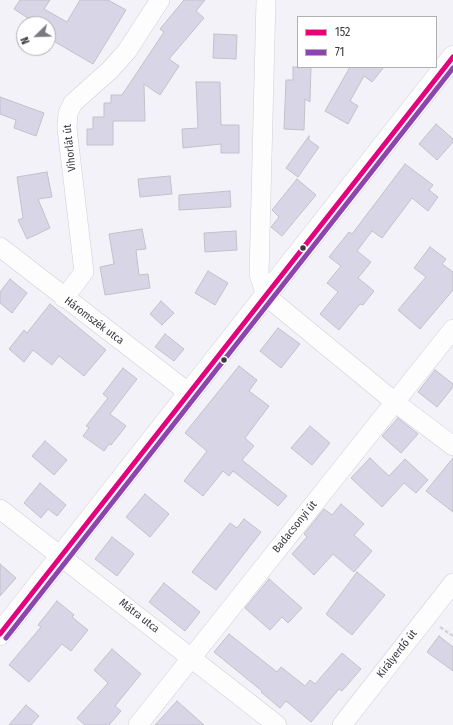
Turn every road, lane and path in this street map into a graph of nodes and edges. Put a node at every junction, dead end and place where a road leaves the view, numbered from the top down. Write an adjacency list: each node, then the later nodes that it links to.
1 (160, 0): 6 (street, Vihorlát út)
2 (266, 0): 5 (street)
3 (453, 57): 5 (street)
4 (0, 247): 6 (street, Háromszék utca)
5 (266, 296): 8 (street); 9 (street)
6 (64, 298): 8 (street, Háromszék utca)
7 (453, 329): 9 (street, Badacsonyi út)
8 (189, 393): 12 (street)
9 (396, 403): 10 (street); 15 (street, Badacsonyi út)
10 (453, 446)
11 (0, 509): 12 (street, Mátra utca)
12 (61, 557): 14 (street); 15 (street, Mátra utca)
13 (453, 583): 18 (street, Királyerdő út)
14 (0, 634)
15 (191, 657): 16 (street, Badacsonyi út); 17 (street, Mátra utca)
16 (138, 725)
17 (277, 725)
18 (342, 725)

